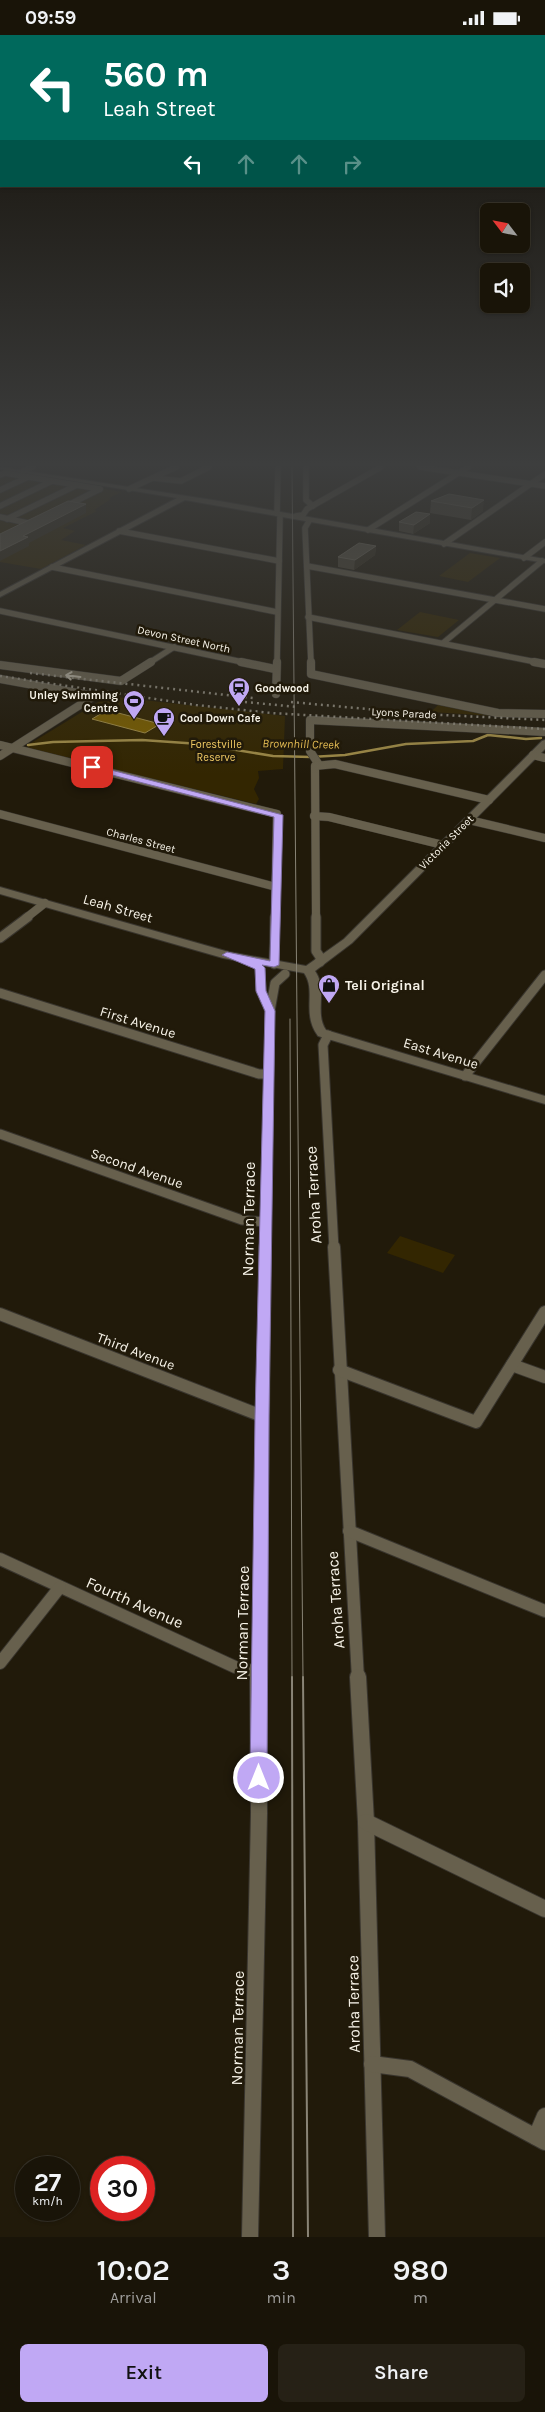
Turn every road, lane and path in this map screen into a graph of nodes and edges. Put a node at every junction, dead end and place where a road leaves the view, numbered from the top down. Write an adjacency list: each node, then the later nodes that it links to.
1 (47, 570): 7 (main road)
2 (66, 570): 11 (street)
3 (278, 570): 11 (street)
4 (307, 570): 12 (street)
5 (328, 570): 8 (street)
6 (532, 570): 8 (street)
7 (0, 595)
8 (494, 600): 9 (street); 13 (street)
9 (545, 609)
10 (0, 611): 14 (street, Devon Street North)
11 (277, 612): 17 (street)
12 (308, 617): 13 (street); 20 (street)
13 (443, 643): 15 (street)
14 (174, 647): 16 (street, one-way to 16); 17 (street, Devon Street North)
15 (545, 664)
16 (0, 665)
17 (275, 669): 19 (street)
18 (0, 679): 24 (street)
19 (276, 693)
20 (545, 714)
21 (545, 732): 28 (street, Lyons Parade)
22 (545, 743): 25 (main road, Victoria Street)
23 (0, 745): 24 (street)
24 (12, 748): 26 (street); 35 (street)
25 (533, 755): 27 (street); 29 (main road, Victoria Street)
26 (0, 756)
27 (545, 758)
28 (319, 763): 29 (street); 31 (street)
29 (489, 799): 32 (main road, Victoria Street)
30 (0, 814): 35 (street, Charles Street)
31 (314, 817): 34 (street); 41 (street)
32 (469, 820): 33 (street); 34 (main road, Victoria Street)
33 (545, 838)
34 (443, 845): 39 (main road, Victoria Street)
35 (276, 887): 42 (street)
36 (0, 890): 37 (main road, Leah Street)
37 (45, 903): 38 (street); 40 (main road, Leah Street)
38 (0, 938)
39 (348, 941): 41 (main road, Victoria Street); 45 (main road, Victoria Street)
40 (227, 955): 42 (main road, Leah Street); 43 (main road, Leah Street)
41 (320, 962): 45 (street, Victoria Street)
42 (274, 965): 45 (main road, Leah Street)
43 (260, 968): 44 (main road, Leah Street); 48 (street, Norman Terrace)
44 (285, 974): 45 (street, Leah Street); 48 (street, Norman Terrace)
45 (310, 974): 49 (main road)
46 (545, 975): 51 (street)
47 (0, 993): 50 (street, First Avenue)
48 (270, 1011): 50 (street, Norman Terrace)
49 (328, 1035): 51 (main road, East Avenue); 58 (street, Aroha Terrace)
50 (268, 1074): 54 (street, Norman Terrace)
51 (465, 1076): 52 (main road, East Avenue)
52 (545, 1100)
53 (0, 1134): 54 (street, Second Avenue)
54 (265, 1222): 60 (street, Norman Terrace)
55 (545, 1312): 57 (street)
56 (0, 1314): 60 (street, Third Avenue)
57 (512, 1365): 58 (street); 59 (street)
58 (339, 1370): 61 (street, Aroha Terrace)
59 (545, 1377)
60 (262, 1416): 66 (street, Norman Terrace)
61 (349, 1531): 64 (street); 67 (street, Aroha Terrace)
62 (0, 1559): 63 (street, Fourth Avenue)
63 (60, 1587): 65 (street); 66 (street, Fourth Avenue)
64 (545, 1611)
65 (0, 1663)
66 (258, 1672): 72 (street, Norman Terrace)
67 (366, 1821): 68 (street); 69 (street, Aroha Terrace)
68 (545, 1909)
69 (372, 2064): 71 (street); 73 (street, Aroha Terrace)
70 (545, 2116): 71 (street)
71 (541, 2140)
72 (250, 2237)
73 (377, 2237)

